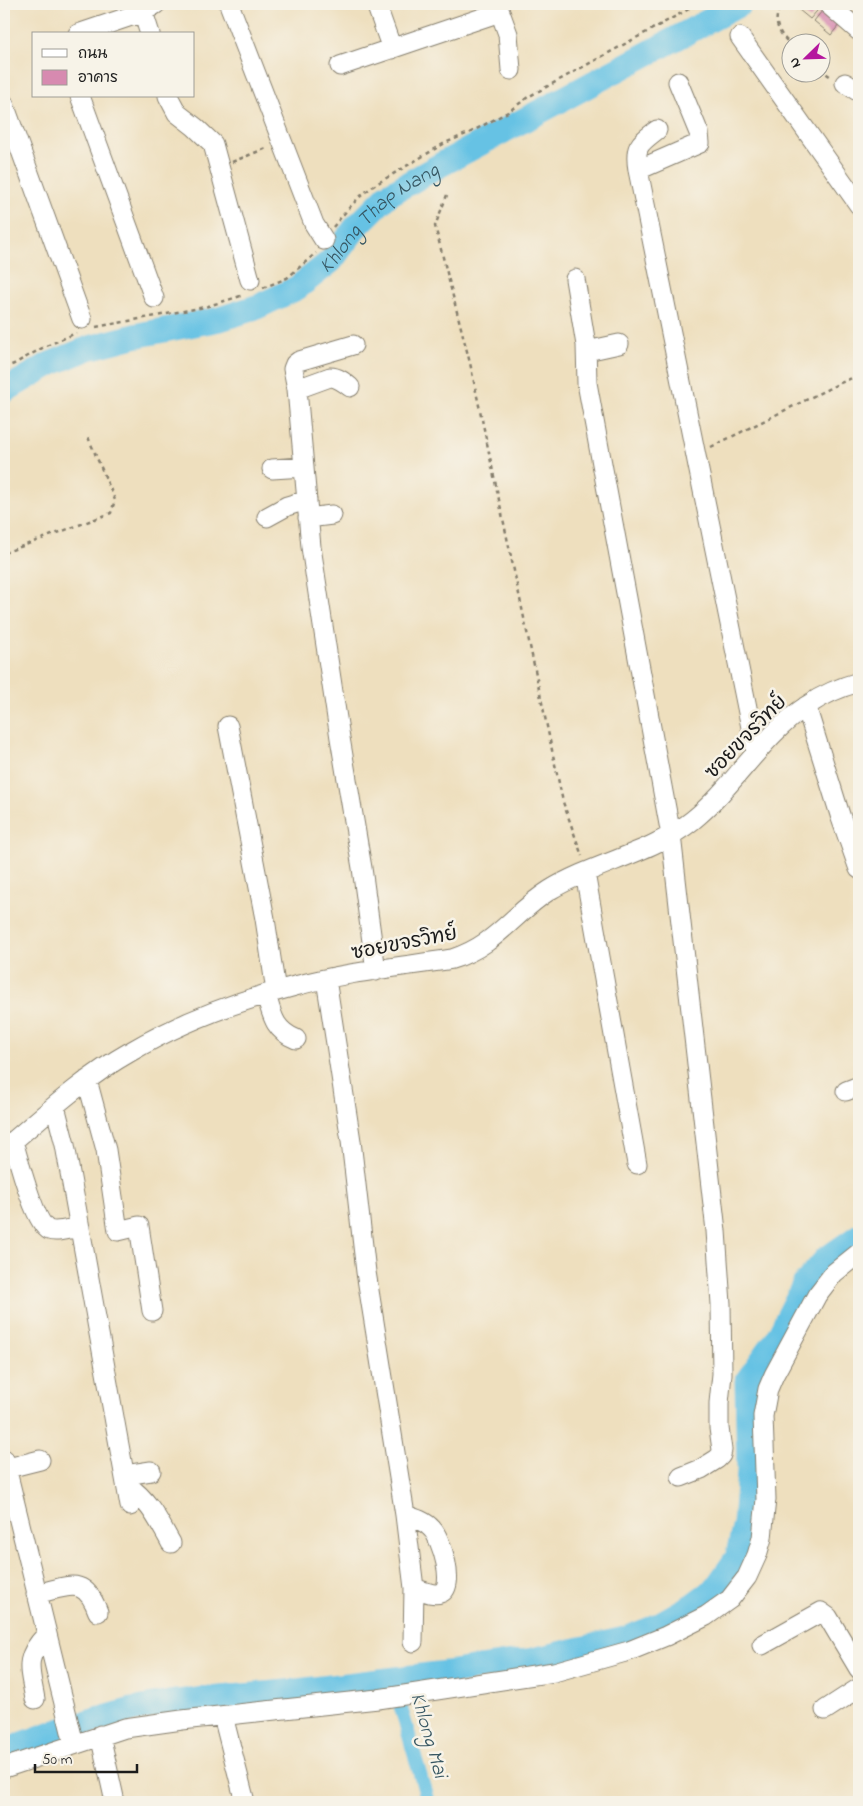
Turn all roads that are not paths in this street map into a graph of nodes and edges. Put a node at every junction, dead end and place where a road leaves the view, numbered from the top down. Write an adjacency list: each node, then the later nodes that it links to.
1 (229, 4): 21 (street)
2 (376, 4): 11 (street)
3 (828, 4): 6 (street)
4 (499, 8): 11 (street); 13 (street)
5 (143, 11): 7 (street); 8 (street); 9 (street)
6 (859, 31)
7 (84, 32)
8 (138, 32)
9 (149, 32)
10 (740, 37): 20 (street)
11 (392, 49): 12 (street)
12 (340, 66)
13 (512, 70)
14 (678, 82): 19 (street)
15 (81, 98): 24 (street)
16 (169, 98): 23 (street)
17 (4, 104): 25 (street)
18 (657, 130): 19 (street)
19 (638, 170): 39 (street)
20 (859, 205)
21 (324, 240)
22 (575, 280): 28 (street)
23 (252, 288)
24 (154, 298)
25 (86, 326)
26 (619, 344): 28 (street)
27 (352, 345): 30 (street)
28 (587, 351): 40 (street)
29 (350, 387): 30 (street)
30 (296, 389): 31 (street)
31 (304, 467): 32 (street); 33 (street)
32 (272, 469)
33 (308, 509): 34 (street); 35 (street); 43 (street)
34 (332, 515)
35 (267, 517)
36 (859, 682): 37 (street, ซอยขจรวิทย์)
37 (806, 706): 39 (street, ซอยขจรวิทย์); 41 (street)
38 (228, 726): 45 (street)
39 (756, 752): 40 (street, ซอยขจรวิทย์)
40 (672, 835): 42 (street, ซอยขจรวิทย์); 57 (street)
41 (859, 869)
42 (586, 872): 43 (street, ซอยขจรวิทย์); 50 (street)
43 (376, 971): 44 (street, ซอยขจรวิทย์)
44 (326, 979): 45 (street, ซอยขจรวิทย์); 60 (street)
45 (271, 993): 46 (street); 47 (street, ซอยขจรวิทย์)
46 (296, 1039)
47 (87, 1080): 48 (street, ซอยขจรวิทย์); 53 (street)
48 (54, 1106): 49 (street, ซอยขจรวิทย์); 51 (street)
49 (8, 1145): 51 (street)
50 (637, 1164)
51 (80, 1227): 58 (street)
52 (859, 1253): 72 (street)
53 (152, 1311)
54 (40, 1460): 55 (street)
55 (4, 1466): 63 (street)
56 (151, 1471): 58 (street)
57 (681, 1477)
58 (126, 1479): 59 (street); 61 (street)
59 (130, 1506)
60 (405, 1515): 62 (street); 62 (street)
61 (170, 1543)
62 (414, 1588): 66 (street)
63 (36, 1594): 64 (street); 65 (street)
64 (98, 1612)
65 (46, 1635): 70 (street); 74 (street)
66 (413, 1642)
67 (762, 1645): 68 (street)
68 (859, 1669)
69 (859, 1688): 71 (street)
70 (35, 1699)
71 (825, 1710)
72 (223, 1716): 73 (street); 77 (street)
73 (100, 1736): 74 (street); 76 (street)
74 (73, 1740): 75 (street)
75 (4, 1768)
76 (114, 1802)
77 (245, 1802)

